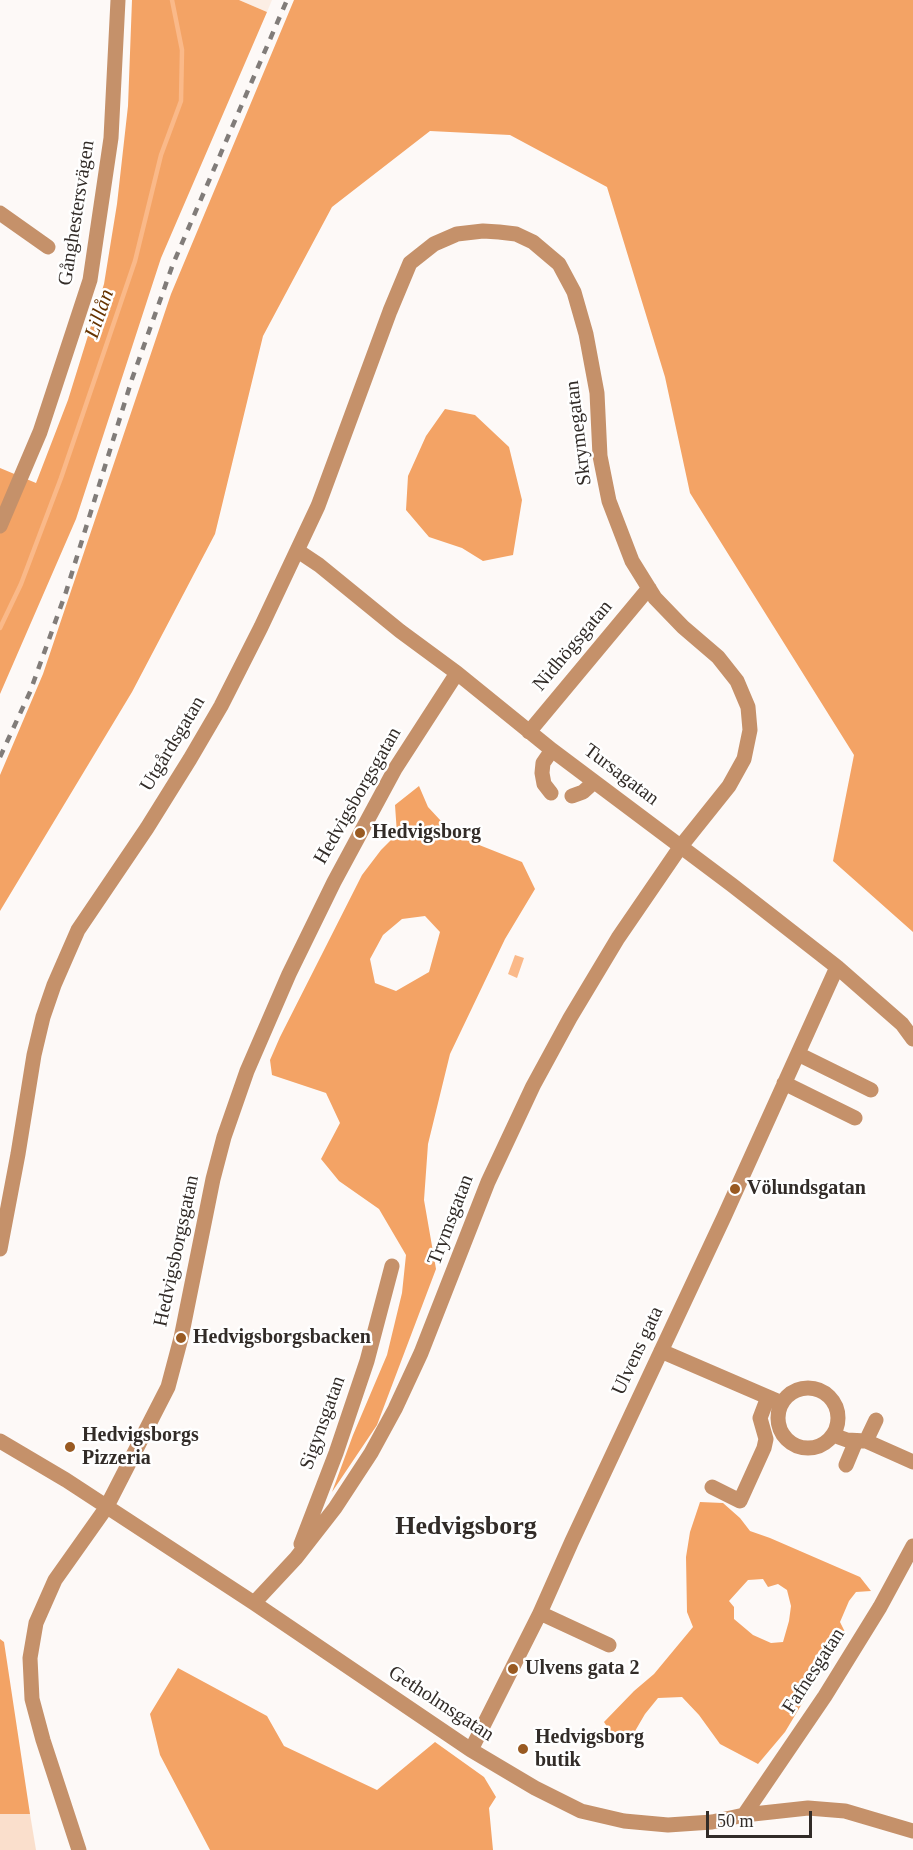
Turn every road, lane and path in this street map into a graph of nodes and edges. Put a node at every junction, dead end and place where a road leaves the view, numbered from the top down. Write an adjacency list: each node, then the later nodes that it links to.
1 (118, 0): 5 (street, Gånghestersvägen)
2 (0, 213): 3 (street)
3 (48, 247)
4 (410, 263): 6 (street, Utgårdsgatan); 7 (street, Skrymegatan)
5 (0, 526)
6 (298, 551): 8 (street, Tursagatan); 21 (street, Utgårdsgatan)
7 (649, 588): 9 (street, Nidhögsgatan); 14 (street, Skrymegatan)
8 (457, 673): 9 (street, Tursagatan); 32 (street, Hedvigsborgsgatan)
9 (528, 732): 10 (street, Tursagatan)
10 (552, 750): 11 (street, Tursagatan); 12 (street)
11 (594, 782): 13 (street); 14 (street, Tursagatan)
12 (551, 793)
13 (572, 796)
14 (681, 846): 15 (street, Tursagatan); 34 (street, Trymsgatan)
15 (837, 967): 16 (street, Tursagatan); 17 (street, Ulvens gata)
16 (913, 1038)
17 (798, 1054): 18 (street, Ulvens gata); 19 (street)
18 (784, 1083): 20 (street); 23 (street, Ulvens gata)
19 (872, 1090)
20 (855, 1118)
21 (0, 1249)
22 (392, 1266): 34 (street, Sigynsgatan)
23 (661, 1351): 24 (street); 36 (street, Ulvens gata)
24 (774, 1400): 26 (street); 26 (street); 31 (street)
25 (876, 1420): 28 (street)
26 (833, 1435): 28 (street)
27 (0, 1440): 32 (street, Getholmsgatan)
28 (861, 1441): 29 (street); 30 (street)
29 (913, 1462)
30 (846, 1465)
31 (712, 1487)
32 (106, 1508): 35 (street, Getholmsgatan); 41 (street, Hedvigsborgsgatan)
33 (913, 1546): 39 (street, Fafnesgatan)
34 (296, 1558): 35 (street, Trymsgatan)
35 (254, 1604): 38 (street, Getholmsgatan)
36 (540, 1613): 37 (street); 38 (street, Ulvens gata)
37 (609, 1645)
38 (471, 1750): 39 (street, Getholmsgatan)
39 (744, 1815): 40 (street, Getholmsgatan)
40 (913, 1831)
41 (79, 1850)

